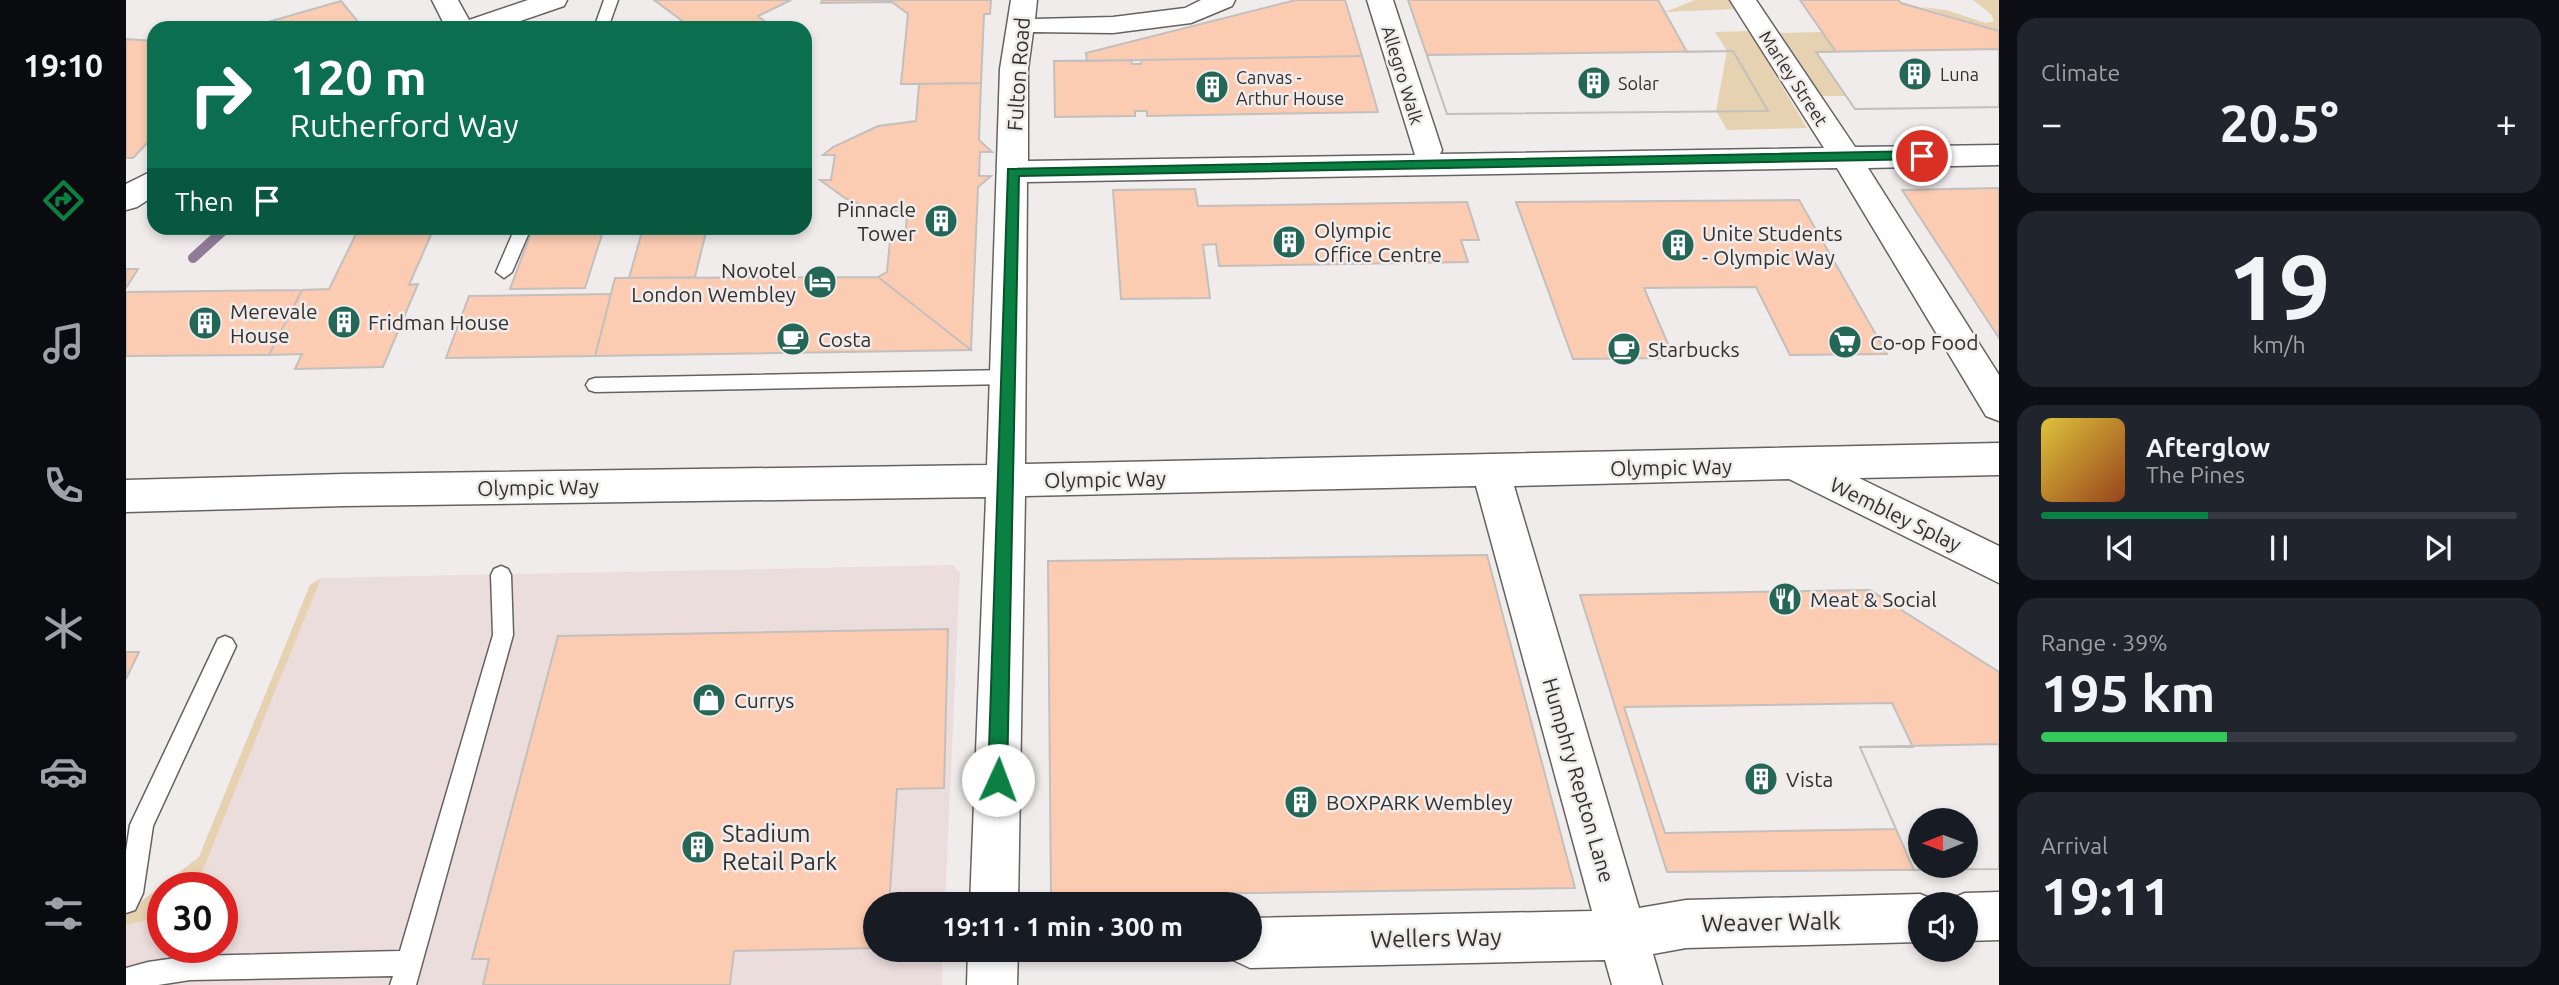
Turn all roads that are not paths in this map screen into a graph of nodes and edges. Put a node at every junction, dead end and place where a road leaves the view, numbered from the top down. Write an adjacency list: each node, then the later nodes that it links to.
1 (445, 0): 8 (street)
2 (554, 0): 9 (street)
3 (611, 0): 10 (lane)
4 (1024, 0): 15 (street, Fulton Road)
5 (1222, 0): 11 (street)
6 (1380, 0): 12 (street, Allegro Walk)
7 (1744, 0): 14 (street, Marley Street)
8 (456, 21)
9 (493, 21)
10 (604, 21)
11 (1041, 26)
12 (1427, 150)
13 (1999, 155): 14 (street)
14 (1844, 156): 15 (street); 22 (street, Marley Street)
15 (1013, 172): 20 (street, Fulton Road)
16 (147, 186): 17 (street)
17 (126, 199)
18 (520, 235): 19 (lane)
19 (504, 272)
20 (1008, 377): 21 (lane); 26 (street, Fulton Road)
21 (595, 385)
22 (1999, 406)
23 (1999, 458): 24 (street, Olympic Way)
24 (1793, 464): 25 (street, Olympic Way); 28 (street, Wembley Splay)
25 (1491, 471): 26 (street, Olympic Way); 36 (street, Humphry Repton Lane)
26 (1006, 480): 27 (street, Olympic Way); 31 (street, Fulton Road)
27 (126, 496)
28 (1999, 565)
29 (502, 575): 39 (lane)
30 (225, 646): 32 (lane)
31 (994, 892)
32 (126, 901)
33 (1999, 916): 34 (street)
34 (1978, 917)
35 (1908, 918): 36 (street, Weaver Walk)
36 (1623, 934): 37 (street, Wellers Way); 42 (street, Humphry Repton Lane)
37 (1262, 943)
38 (993, 962): 41 (street)
39 (406, 974): 40 (lane)
40 (126, 981)
41 (992, 985)
42 (1637, 985)

